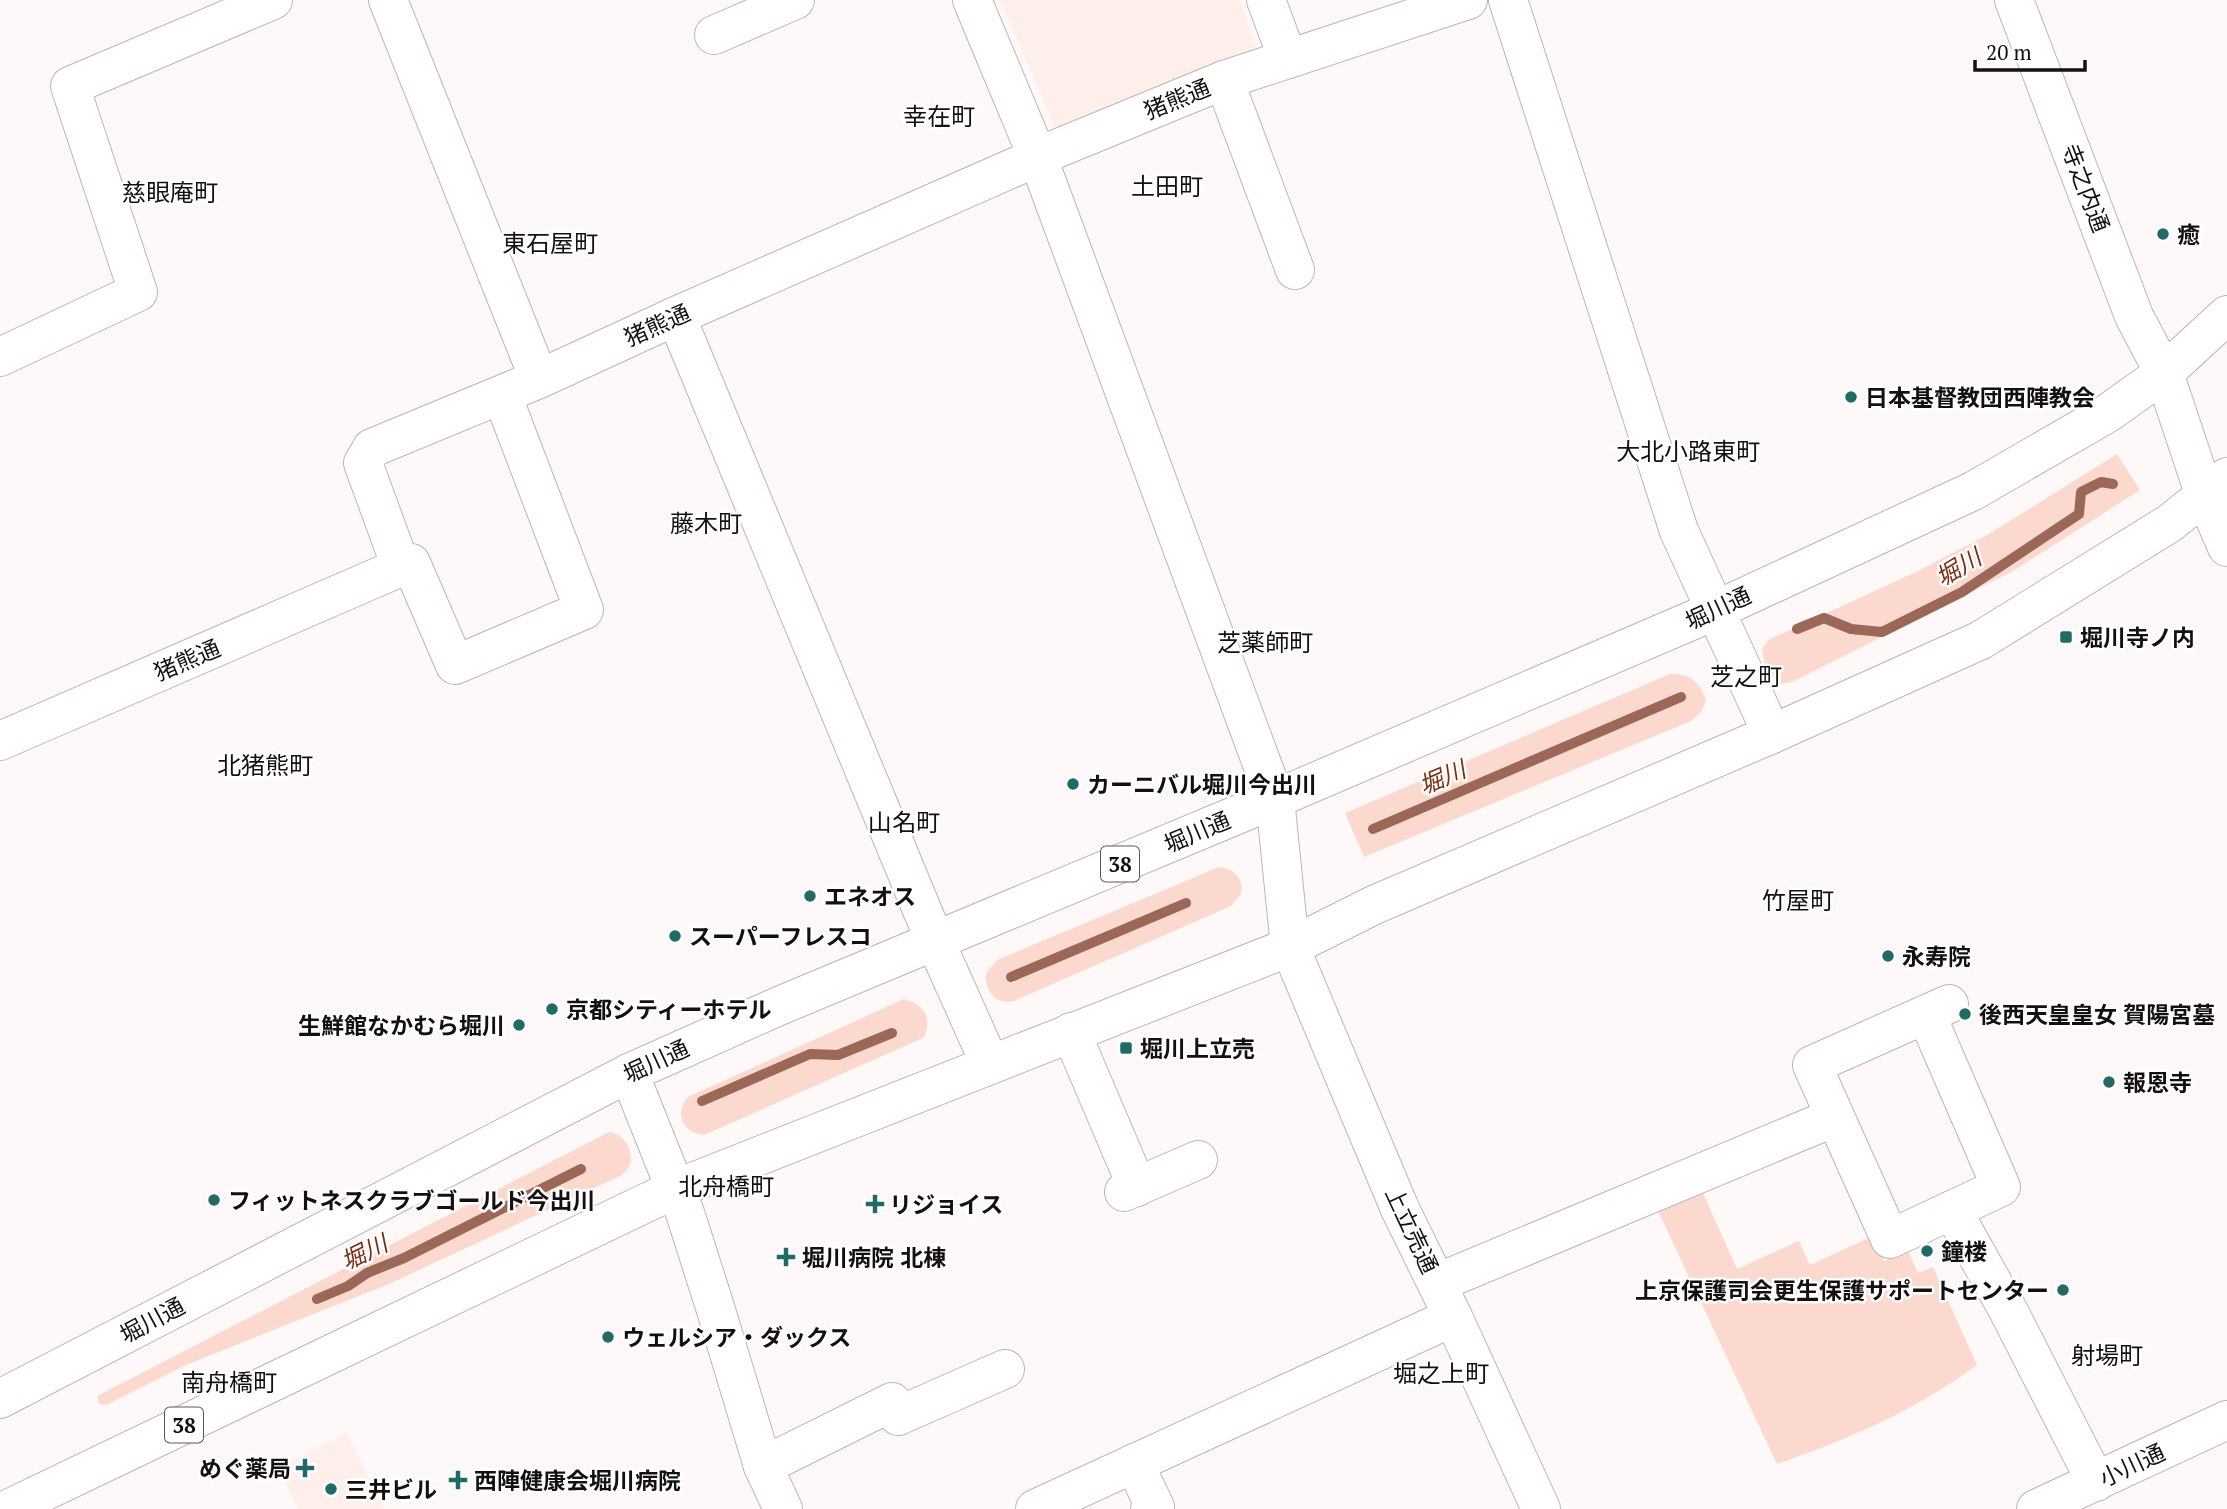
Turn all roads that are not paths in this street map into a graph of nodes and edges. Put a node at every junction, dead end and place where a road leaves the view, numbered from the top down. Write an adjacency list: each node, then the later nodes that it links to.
1 (273, 0): 16 (street)
2 (388, 0): 18 (street)
3 (795, 0): 9 (street)
4 (972, 0): 12 (street, 上立売通)
5 (1266, 0): 10 (street)
6 (1468, 0): 10 (street, 猪熊通)
7 (1508, 0): 23 (street)
8 (2014, 0): 17 (street, 寺之内通)
9 (714, 35)
10 (1288, 60): 11 (street, 猪熊通)
11 (1224, 80): 12 (street, 猪熊通); 13 (street)
12 (1038, 158): 15 (street, 猪熊通); 26 (street, 上立売通)
13 (1295, 270)
14 (2227, 315): 17 (street, 堀川通 / 38)
15 (676, 316): 18 (street, 猪熊通); 27 (street)
16 (0, 357)
17 (2164, 373): 20 (street, 寺之内通); 23 (street, 堀川通 / 38)
18 (539, 379): 19 (street, 猪熊通)
19 (502, 395): 22 (street, 猪熊通); 22 (street)
20 (2216, 487): 21 (street); 24 (street, 38)
21 (2227, 547)
22 (401, 567): 25 (street, 猪熊通)
23 (1714, 611): 24 (street); 26 (street, 堀川通 / 38)
24 (1773, 734): 28 (street, 38)
25 (0, 741)
26 (1275, 799): 27 (street, 堀川通 / 38); 28 (street, 上立売通)
27 (935, 941): 30 (street); 31 (street, 堀川通 / 38)
28 (1290, 947): 29 (street, 38); 36 (street, 上立売通)
29 (1071, 1032): 30 (street, 38); 33 (street)
30 (990, 1064): 34 (street, 38)
31 (629, 1073): 34 (street); 39 (street, 堀川通 / 38)
32 (1835, 1117): 35 (street); 35 (street); 36 (street)
33 (1198, 1160)
34 (675, 1189): 42 (street); 44 (street, 38)
35 (1952, 1210): 43 (street)
36 (1437, 1283): 37 (street, 上立売通)
37 (1453, 1317): 41 (street); 48 (street, 上立売通)
38 (1005, 1370): 42 (street)
39 (0, 1399)
40 (2227, 1420): 43 (street, 小川通)
41 (1134, 1463): 46 (street); 47 (street)
42 (763, 1466): 45 (street)
43 (2096, 1482): 49 (street, 小川通)
44 (8, 1509)
45 (783, 1509)
46 (1035, 1509)
47 (1150, 1509)
48 (1541, 1509)
49 (2036, 1509)

